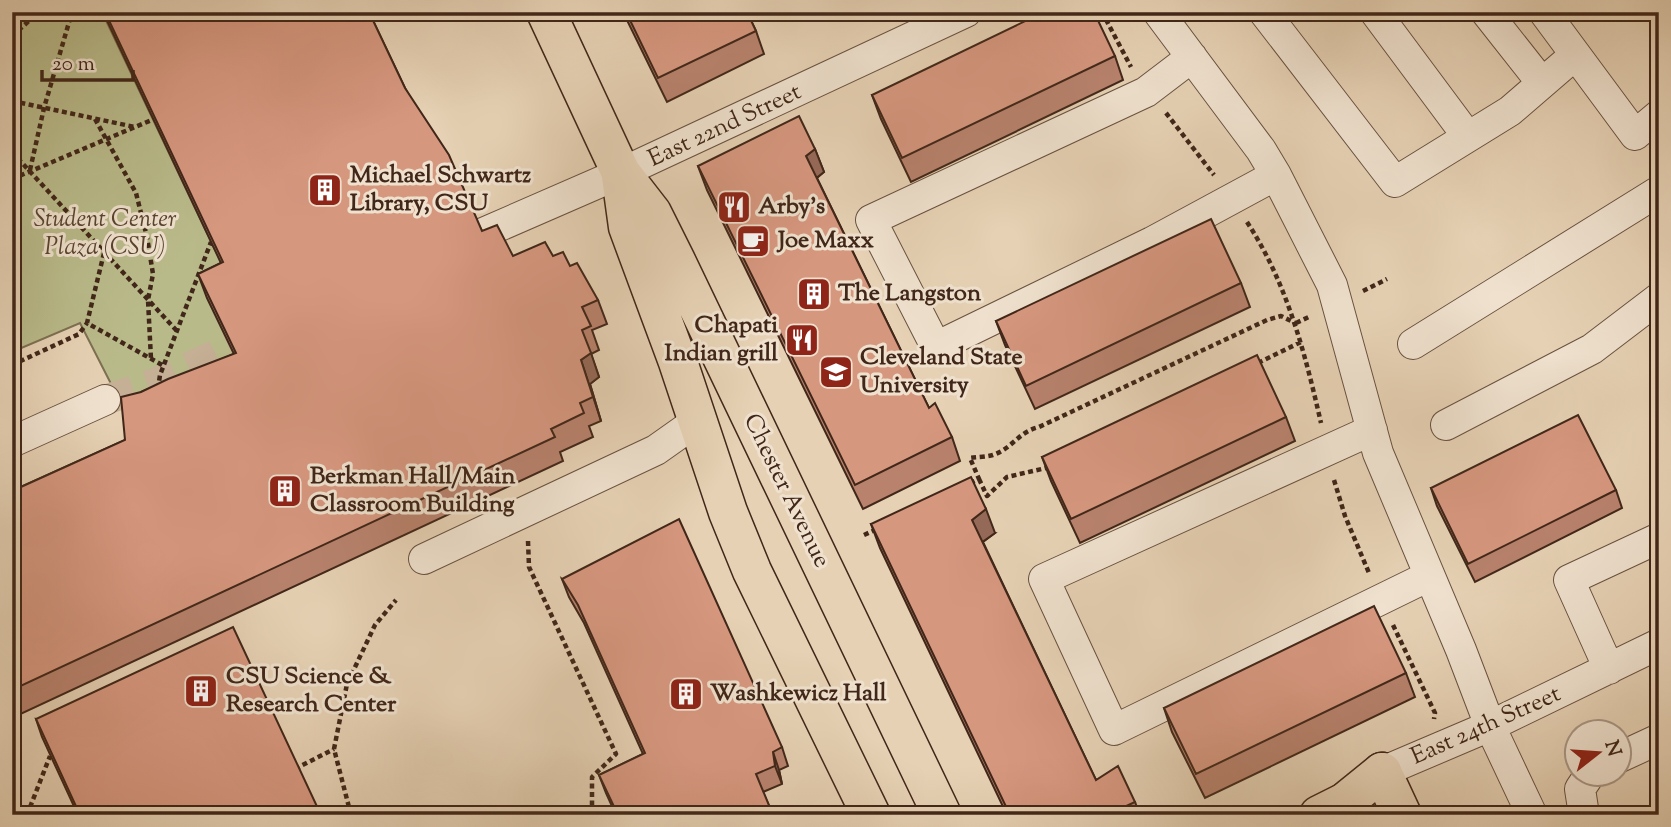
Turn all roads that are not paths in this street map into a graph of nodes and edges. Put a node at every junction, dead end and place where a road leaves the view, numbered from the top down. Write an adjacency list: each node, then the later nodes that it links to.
1 (546, 12): 13 (main road, Chester Avenue)
2 (966, 12): 13 (street, East 22nd Street)
3 (1158, 12): 9 (street)
4 (1264, 12): 12 (street)
5 (1375, 12): 12 (street)
6 (1486, 12): 10 (street)
7 (1544, 12): 8 (street)
8 (1575, 54): 10 (street); 11 (street)
9 (1192, 57): 14 (street); 14 (street)
10 (1542, 83): 12 (street)
11 (1659, 115)
12 (1468, 137)
13 (621, 173): 16 (street, East 22nd Street); 20 (main road, Chester Avenue); 36 (main road, Chester Avenue)
14 (1276, 175): 22 (street)
15 (1659, 191): 18 (street)
16 (481, 234)
17 (1659, 298): 21 (street)
18 (1413, 344)
19 (105, 400): 23 (street)
20 (697, 421): 25 (street); 35 (main road, Chester Avenue)
21 (1446, 425)
22 (1372, 430): 26 (street); 26 (street)
23 (12, 442)
24 (1659, 538): 28 (street)
25 (424, 559)
26 (1429, 576): 29 (street)
27 (1659, 645): 28 (street, East 24th Street)
28 (1609, 669): 29 (street, East 24th Street)
29 (1490, 726): 32 (street, East 24th Street); 38 (street)
30 (1659, 739): 31 (street)
31 (1632, 752)
32 (1382, 772): 34 (main road, East 24th Street); 37 (main road)
33 (1581, 788): 39 (street)
34 (1338, 811)
35 (871, 815)
36 (942, 815)
37 (1402, 815)
38 (1532, 815)
39 (1584, 815)

